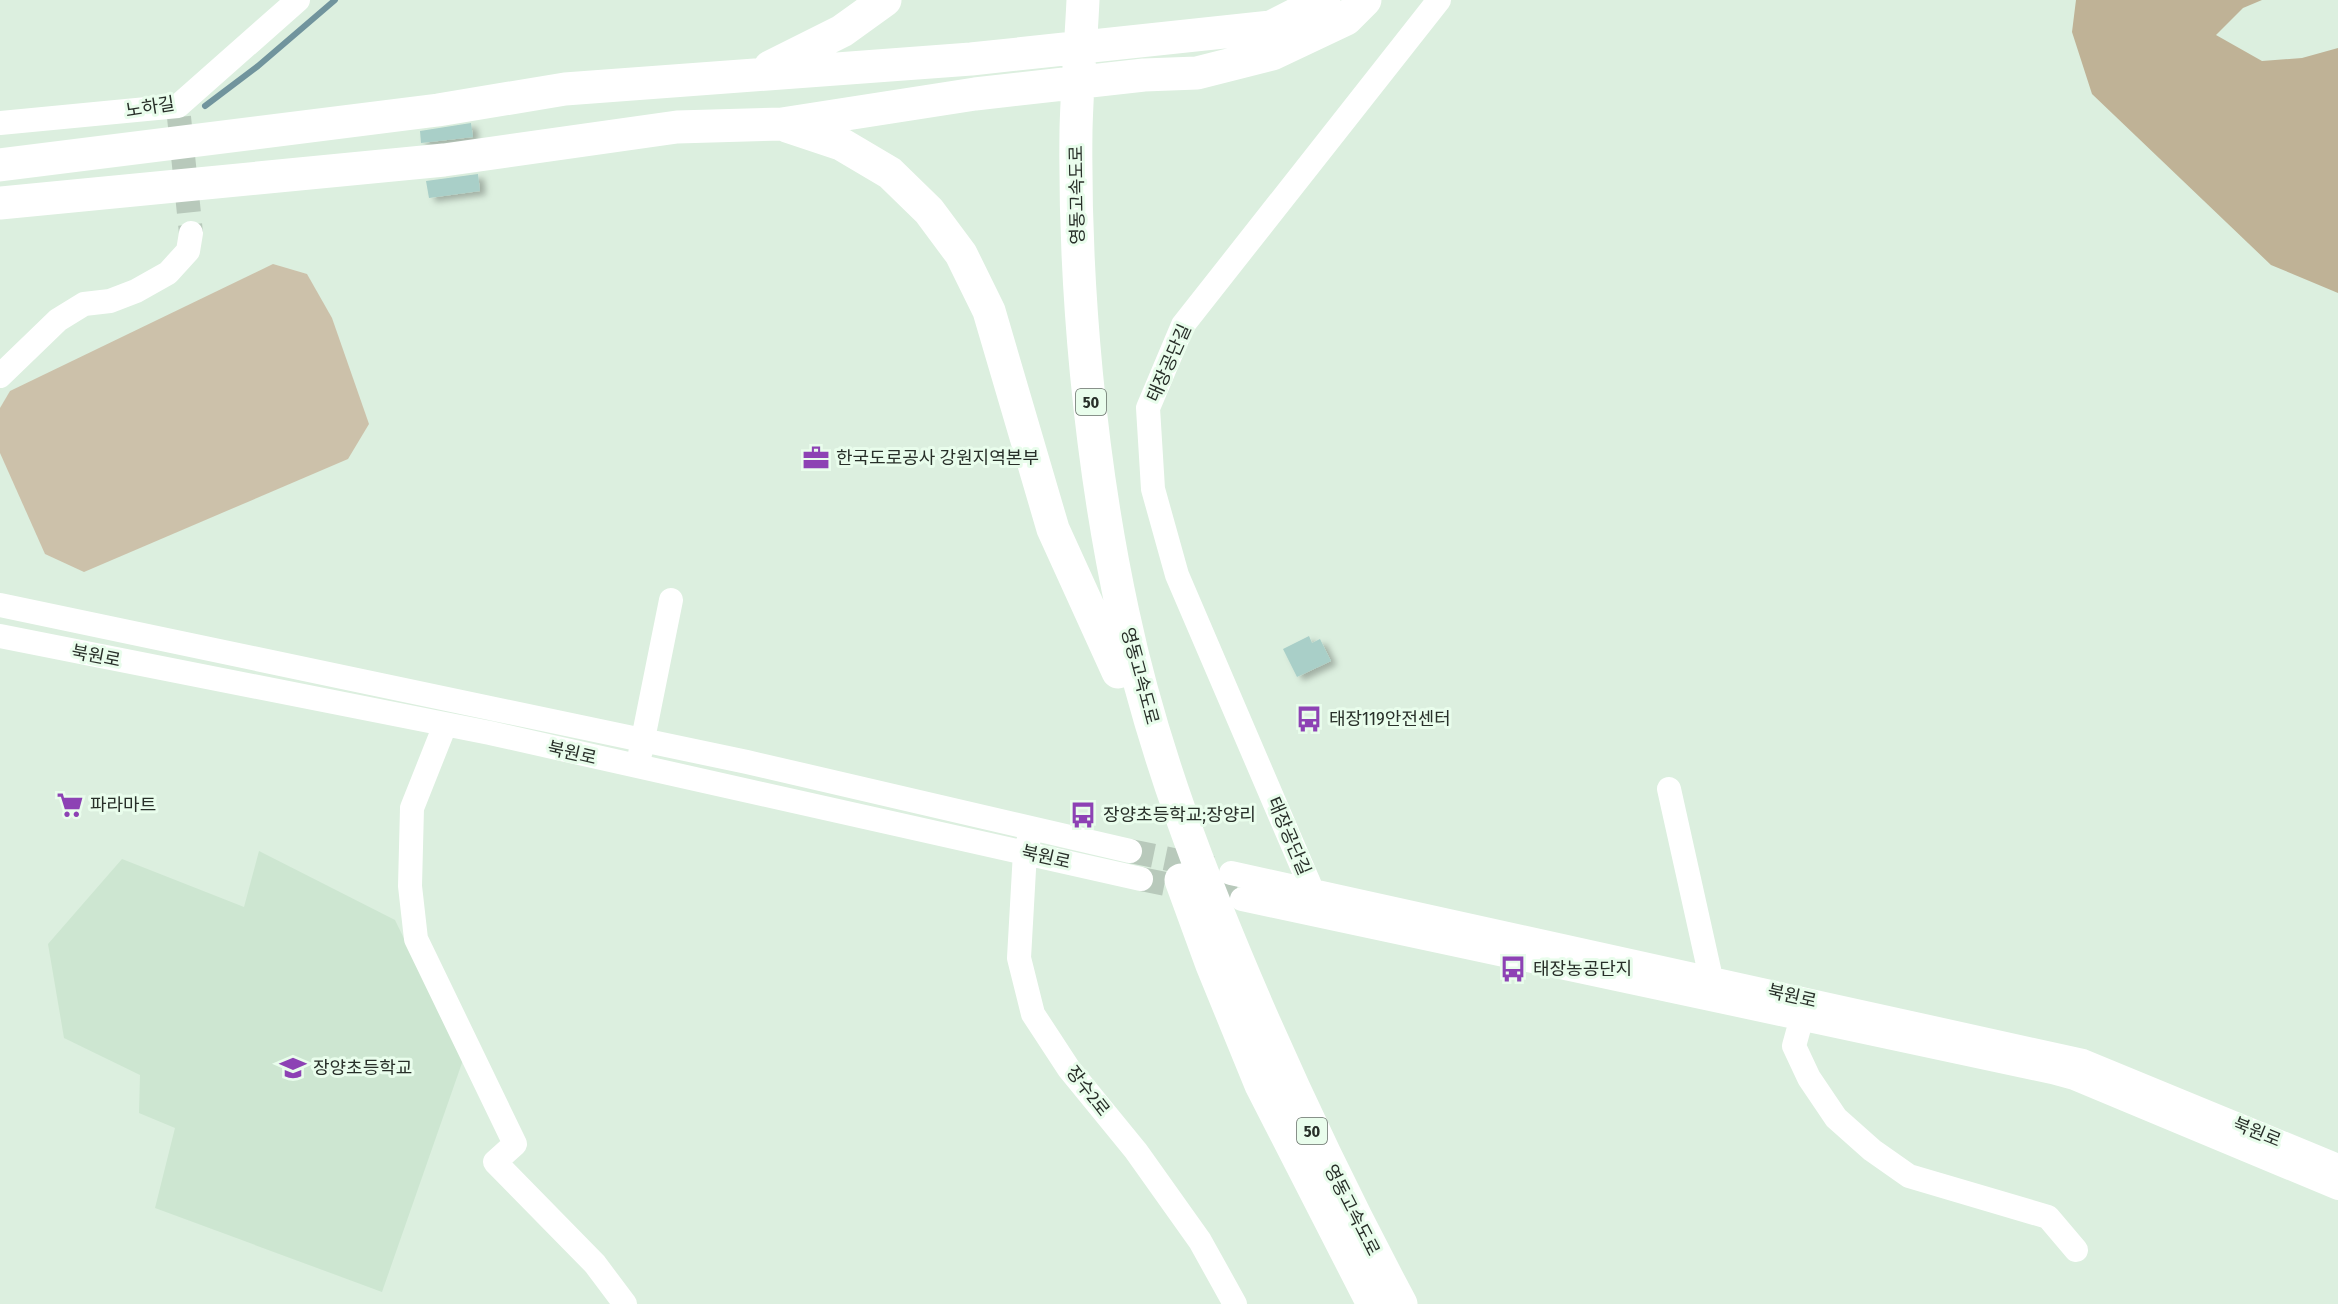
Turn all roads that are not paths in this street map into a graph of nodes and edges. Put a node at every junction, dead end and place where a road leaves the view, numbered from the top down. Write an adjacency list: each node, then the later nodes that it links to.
1 (298, 0): 9 (street, 노하길)
2 (885, 0): 8 (highway)
3 (1061, 0): 18 (highway, 영동고속도로 / 50)
4 (1083, 0): 23 (highway, 영동고속도로 / 50)
5 (1324, 0): 8 (highway)
6 (1365, 0): 10 (highway)
7 (1439, 0): 30 (street, 태장공단길)
8 (756, 74): 11 (highway)
9 (0, 123)
10 (782, 124): 12 (highway); 18 (highway)
11 (0, 165)
12 (0, 203)
13 (191, 233): 14 (street)
14 (0, 376)
15 (672, 600): 20 (street)
16 (0, 605): 20 (street, 북원로)
17 (0, 636): 19 (street, 북원로)
18 (1118, 672): 23 (highway, 영동고속도로 / 50)
19 (445, 725): 21 (street, 북원로); 37 (street)
20 (643, 741): 21 (street); 24 (street, 북원로)
21 (638, 768): 26 (street, 북원로)
22 (1669, 789): 32 (street)
23 (1164, 797): 31 (highway, 영동고속도로 / 50)
24 (1033, 828): 25 (street, 북원로); 26 (street, 장수2로)
25 (1130, 851)
26 (1024, 852): 28 (street, 북원로); 38 (street, 장수2로)
27 (1232, 873): 30 (street, 북원로)
28 (1142, 879)
29 (1242, 899): 30 (street, 북원로)
30 (1309, 901): 32 (street, 북원로)
31 (1223, 959): 39 (highway, 영동고속도로 / 50); 40 (highway, 영동고속도로 / 50)
32 (1710, 989): 33 (street, 북원로); 34 (street, 북원로)
33 (1802, 1017): 35 (street, 북원로); 36 (street)
34 (2338, 1166)
35 (2338, 1188)
36 (2076, 1250)
37 (626, 1304)
38 (1235, 1304)
39 (1373, 1304)
40 (1401, 1304)

